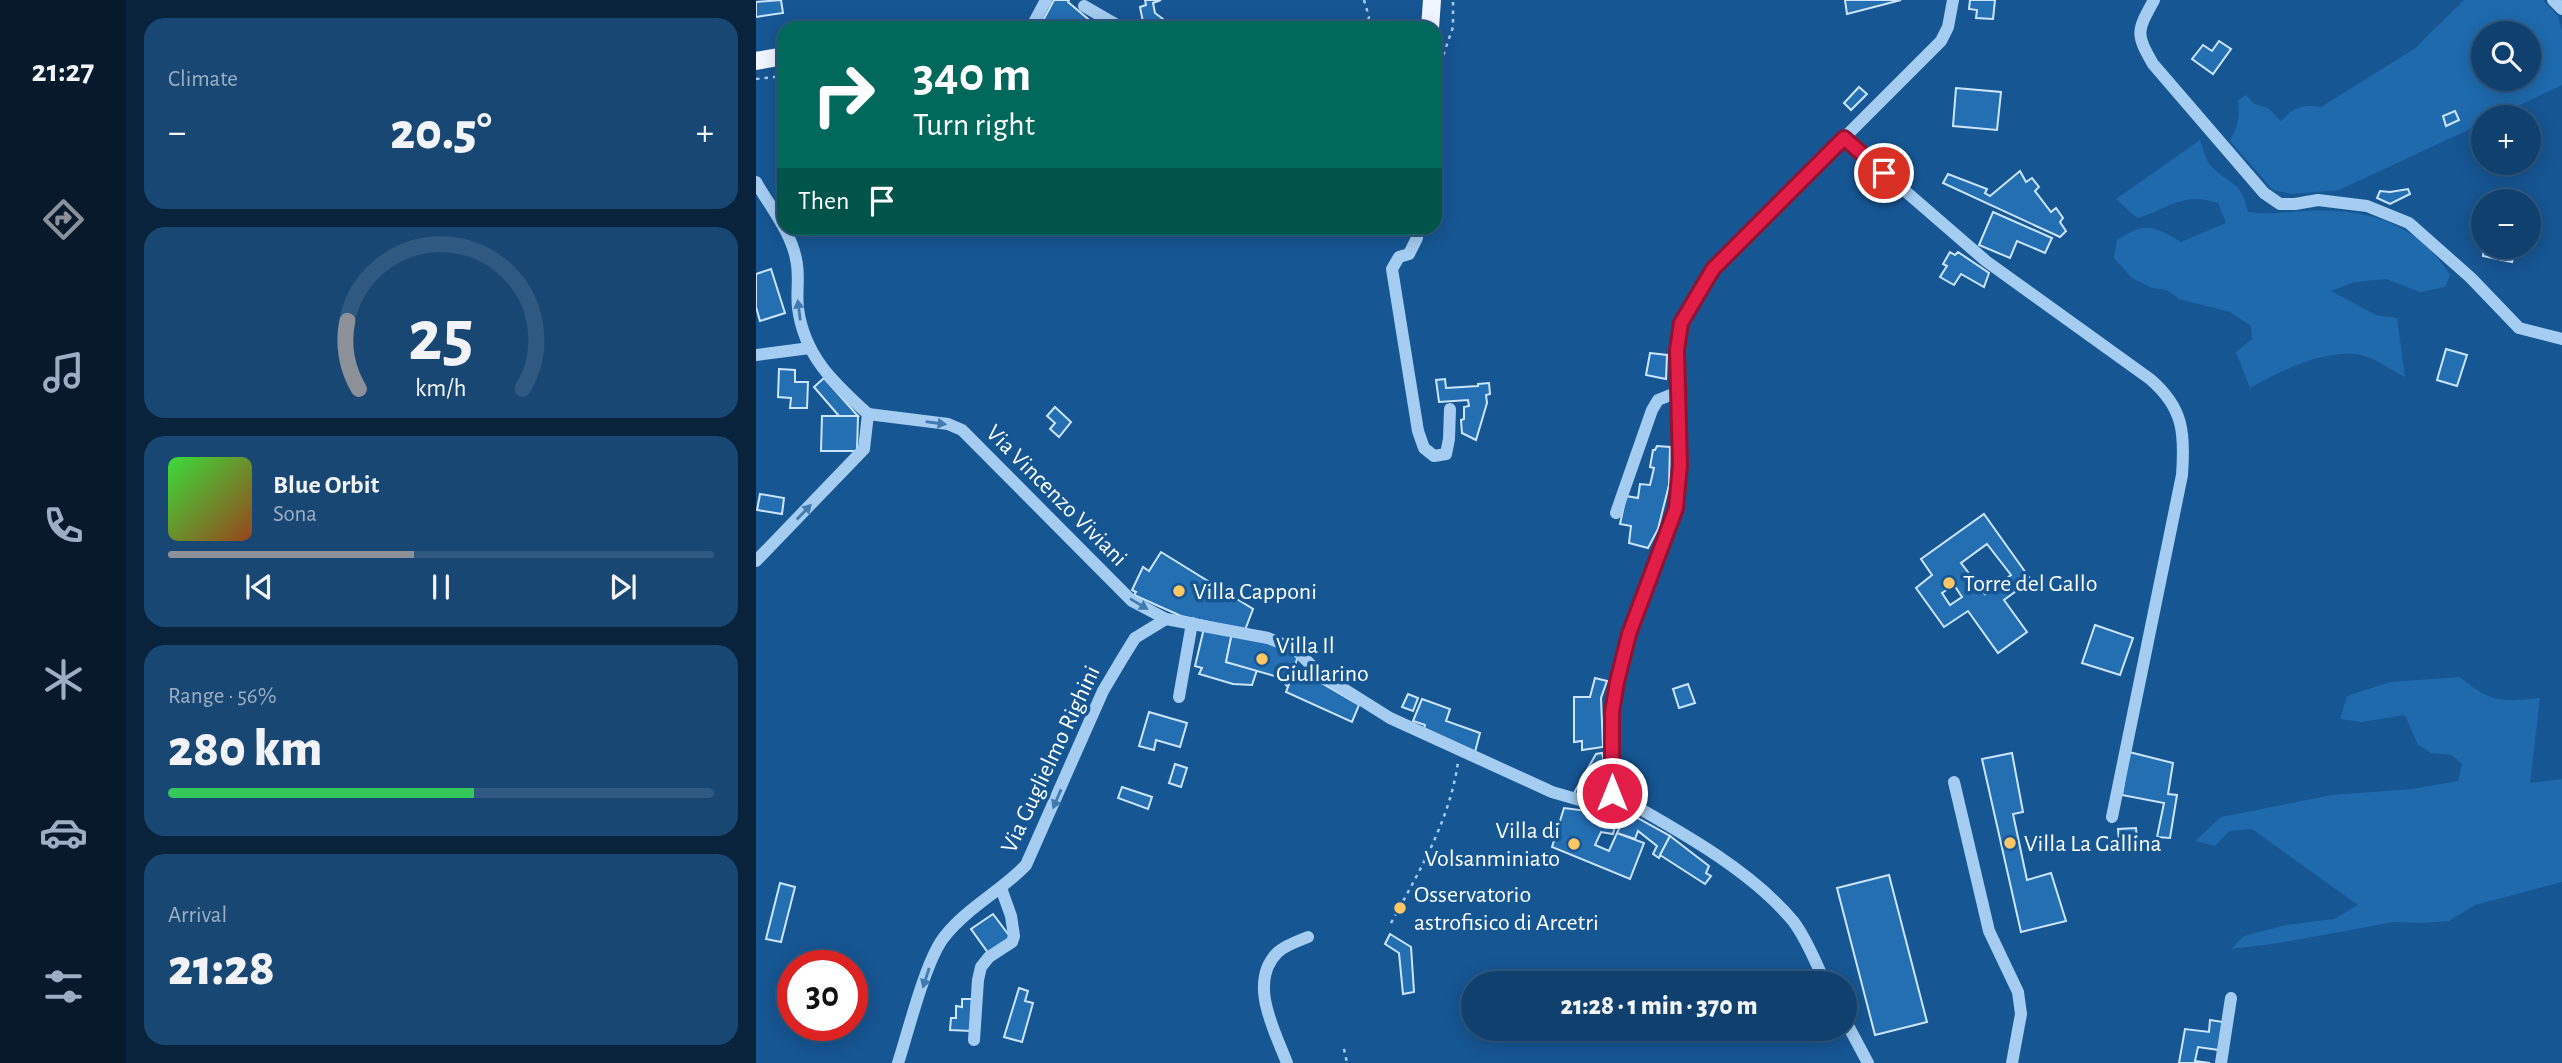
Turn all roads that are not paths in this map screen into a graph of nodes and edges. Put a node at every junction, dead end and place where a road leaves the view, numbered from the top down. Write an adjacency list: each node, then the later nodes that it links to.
1 (1046, 0): 8 (street)
2 (1432, 0): 10 (main road)
3 (1953, 0): 13 (street)
4 (2154, 0): 18 (street)
5 (2553, 0): 7 (street)
6 (1084, 6): 9 (street)
7 (2562, 9)
8 (1035, 21)
9 (1110, 21)
10 (1430, 21)
11 (777, 57): 12 (main road)
12 (756, 61)
13 (1844, 138): 21 (street); 31 (street)
14 (756, 182): 15 (street, one-way to 14)
15 (777, 219)
16 (786, 235): 19 (street, one-way to 16)
17 (1417, 235): 22 (street)
18 (2562, 339)
19 (810, 348): 20 (street); 23 (street)
20 (756, 355)
21 (1678, 391): 24 (street); 30 (street)
22 (1450, 409)
23 (869, 414): 25 (street, one-way to 23); 26 (street, Via Vincenzo Viviani, one-way to 26)
24 (1616, 513)
25 (756, 561)
26 (1166, 619): 27 (street, Via Vincenzo Viviani); 32 (street, Via Guglielmo Righini, one-way to 32)
27 (1192, 623): 28 (street); 30 (street, Via Vincenzo Viviani)
28 (1179, 697)
29 (1954, 782): 41 (street)
30 (1612, 793): 34 (street)
31 (2112, 817)
32 (1001, 888): 36 (street); 38 (street, Via Guglielmo Righini, one-way to 38)
33 (1308, 937): 39 (street)
34 (1819, 971)
35 (2231, 998): 42 (street)
36 (974, 1040)
37 (1856, 1041): 40 (street)
38 (898, 1063)
39 (1287, 1063)
40 (1868, 1063)
41 (2012, 1063)
42 (2221, 1063)

